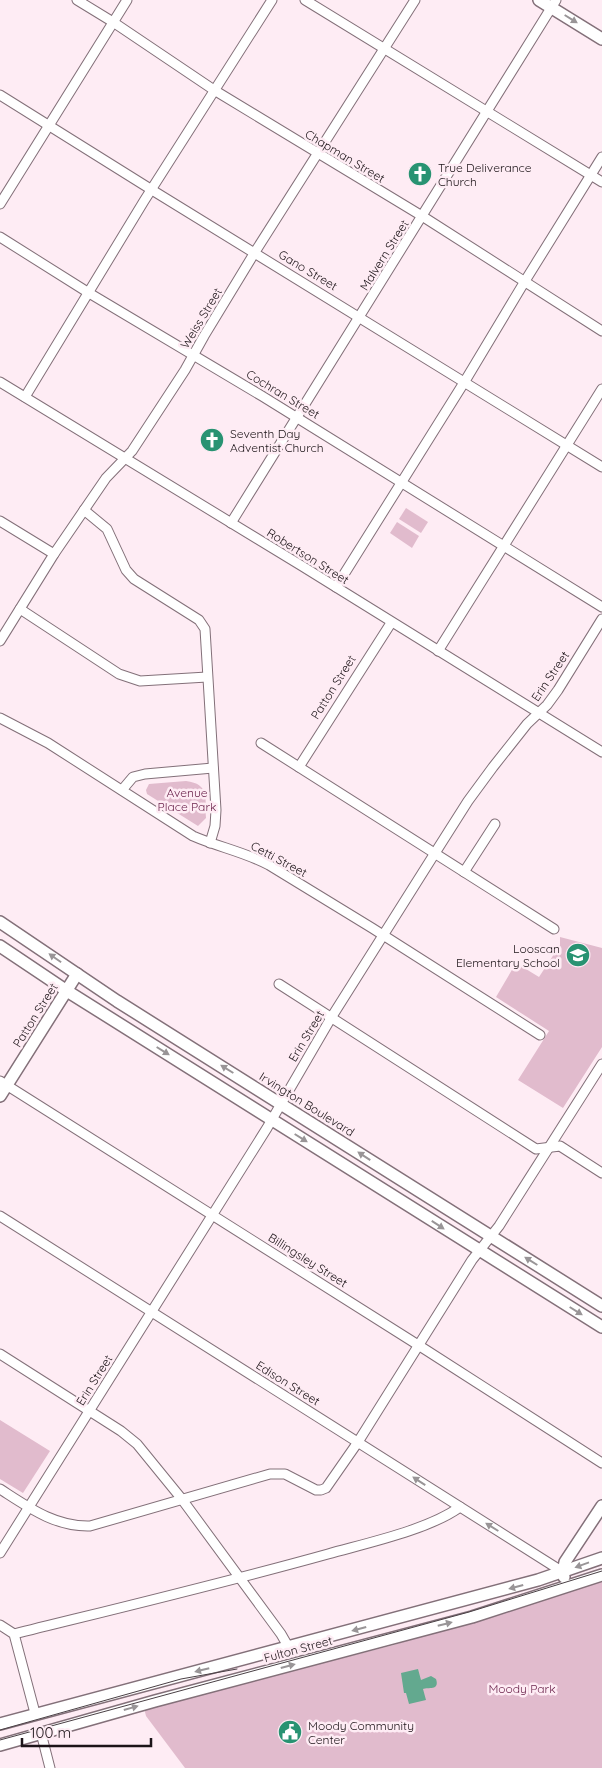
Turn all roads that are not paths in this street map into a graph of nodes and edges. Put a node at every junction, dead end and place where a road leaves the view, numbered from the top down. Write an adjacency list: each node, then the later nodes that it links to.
1 (77, 0): 8 (street, Chapman Street)
2 (127, 0): 8 (street)
3 (272, 0): 11 (street)
4 (305, 0): 10 (street)
5 (415, 0): 10 (street, Weiss Street)
6 (539, 0): 7 (main road)
7 (554, 4): 9 (main road, one-way to 9); 13 (street, Malvern Street)
8 (113, 22): 11 (street, Chapman Street); 14 (street)
9 (602, 39)
10 (385, 49): 13 (street); 15 (street, Weiss Street)
11 (214, 90): 15 (street, Chapman Street); 19 (street)
12 (0, 95): 14 (street, Gano Street)
13 (487, 110): 17 (street); 21 (street, Malvern Street)
14 (49, 125): 19 (street, Gano Street); 20 (street)
15 (318, 154): 21 (street, Chapman Street); 23 (street, Weiss Street)
16 (602, 157): 17 (street)
17 (591, 175): 18 (street); 24 (street)
18 (602, 182)
19 (152, 190): 23 (street, Gano Street); 25 (street)
20 (0, 204)
21 (422, 216): 24 (street, Chapman Street); 26 (street, Malvern Street)
22 (0, 237): 25 (street, Cochran Street)
23 (255, 252): 26 (street, Gano Street); 28 (street, Weiss Street)
24 (525, 281): 27 (street, Chapman Street); 29 (street)
25 (89, 293): 28 (street, Cochran Street); 32 (street)
26 (360, 317): 29 (street, Gano Street); 33 (street, Malvern Street)
27 (602, 331)
28 (193, 355): 33 (street, Cochran Street); 35 (street, Weiss Street)
29 (465, 381): 34 (street, Gano Street); 37 (street)
30 (0, 382): 32 (street, Robertson Street)
31 (602, 389): 34 (street)
32 (24, 397): 35 (street, Robertson Street)
33 (298, 418): 37 (street, Cochran Street); 40 (street, Malvern Street)
34 (567, 445): 36 (street, Gano Street); 41 (street)
35 (124, 459): 38 (street, Weiss Street); 40 (street, Robertson Street)
36 (602, 467)
37 (401, 482): 41 (street, Cochran Street); 43 (street)
38 (84, 510): 42 (street, Weiss Street); 50 (street)
39 (0, 521): 42 (street)
40 (231, 523): 43 (street, Robertson Street)
41 (505, 546): 44 (street, Cochran Street); 49 (street)
42 (54, 554): 45 (street, Weiss Street)
43 (336, 587): 47 (street, Robertson Street)
44 (602, 607)
45 (20, 609): 48 (street, Weiss Street); 50 (street)
46 (602, 619): 51 (street, Erin Street)
47 (391, 623): 49 (street, Robertson Street); 55 (street, Patton Street)
48 (0, 641)
49 (438, 651): 51 (street, Robertson Street)
50 (207, 677): 56 (street)
51 (539, 714): 54 (street, Robertson Street); 60 (street, Erin Street)
52 (0, 718): 57 (street, Cetti Street)
53 (261, 743): 55 (street)
54 (602, 752)
55 (299, 767): 60 (street)
56 (213, 768): 57 (street); 59 (street)
57 (122, 790): 59 (street, Cetti Street)
58 (495, 824): 61 (street)
59 (210, 843): 64 (street, Cetti Street)
60 (435, 854): 61 (street); 64 (street, Erin Street)
61 (464, 872): 63 (street)
62 (0, 922): 66 (main road, Irvington Boulevard, one-way to 62)
63 (554, 929)
64 (383, 935): 69 (street, Erin Street); 72 (street, Cetti Street)
65 (0, 946): 68 (main road)
66 (77, 974): 68 (main road, Patton Street); 70 (main road, Irvington Boulevard)
67 (279, 984): 69 (street)
68 (67, 990): 71 (main road); 74 (main road, Patton Street)
69 (331, 1018): 76 (street, Erin Street); 78 (street)
70 (147, 1019): 71 (main road); 76 (main road, Irvington Boulevard, one-way to 70)
71 (137, 1035): 77 (main road, one-way to 77)
72 (540, 1035)
73 (602, 1064): 78 (street)
74 (3, 1083): 75 (main road, Patton Street); 82 (street, Billingsley Street)
75 (0, 1096)
76 (281, 1102): 77 (street, Erin Street); 79 (main road, Irvington Boulevard, one-way to 76)
77 (271, 1119): 81 (main road, one-way to 81); 82 (street, Erin Street)
78 (549, 1148): 80 (street); 84 (street)
79 (384, 1169): 81 (main road); 84 (main road, Irvington Boulevard)
80 (602, 1172)
81 (375, 1185): 85 (main road, one-way to 85)
82 (212, 1214): 87 (street, Erin Street); 89 (street, Billingsley Street)
83 (0, 1216): 87 (street, Edison Street)
84 (490, 1236): 85 (street); 86 (main road, Irvington Boulevard, one-way to 84)
85 (479, 1251): 88 (main road, one-way to 88); 89 (street)
86 (602, 1306)
87 (151, 1312): 91 (street, Erin Street); 92 (street, Edison Street)
88 (601, 1325)
89 (418, 1344): 92 (street); 93 (street, Billingsley Street)
90 (0, 1354): 91 (street)
91 (89, 1410): 95 (street); 98 (street, Erin Street)
92 (358, 1442): 95 (street); 97 (street, Edison Street, one-way to 92)
93 (602, 1463)
94 (0, 1489): 98 (street)
95 (181, 1498): 98 (street); 103 (street)
96 (602, 1506): 101 (main road)
97 (460, 1507): 101 (street, Edison Street, one-way to 97); 103 (street)
98 (29, 1508): 99 (street, Erin Street)
99 (0, 1553)
100 (602, 1558): 101 (main road, Fulton Street, one-way to 101)
101 (563, 1572): 104 (main road); 107 (main road, Fulton Street, one-way to 107)
102 (602, 1575): 104 (main road, Fulton Street)
103 (241, 1578): 106 (street); 107 (street)
104 (566, 1588): 110 (main road, Fulton Street, one-way to 104)
105 (0, 1625): 106 (street)
106 (14, 1634): 108 (street)
107 (289, 1648): 108 (main road, Fulton Street, one-way to 108)
108 (35, 1713): 109 (main road, Fulton Street)
109 (0, 1724)
110 (41, 1733): 111 (main road, Fulton Street); 112 (street)
111 (0, 1745)
112 (50, 1768)

